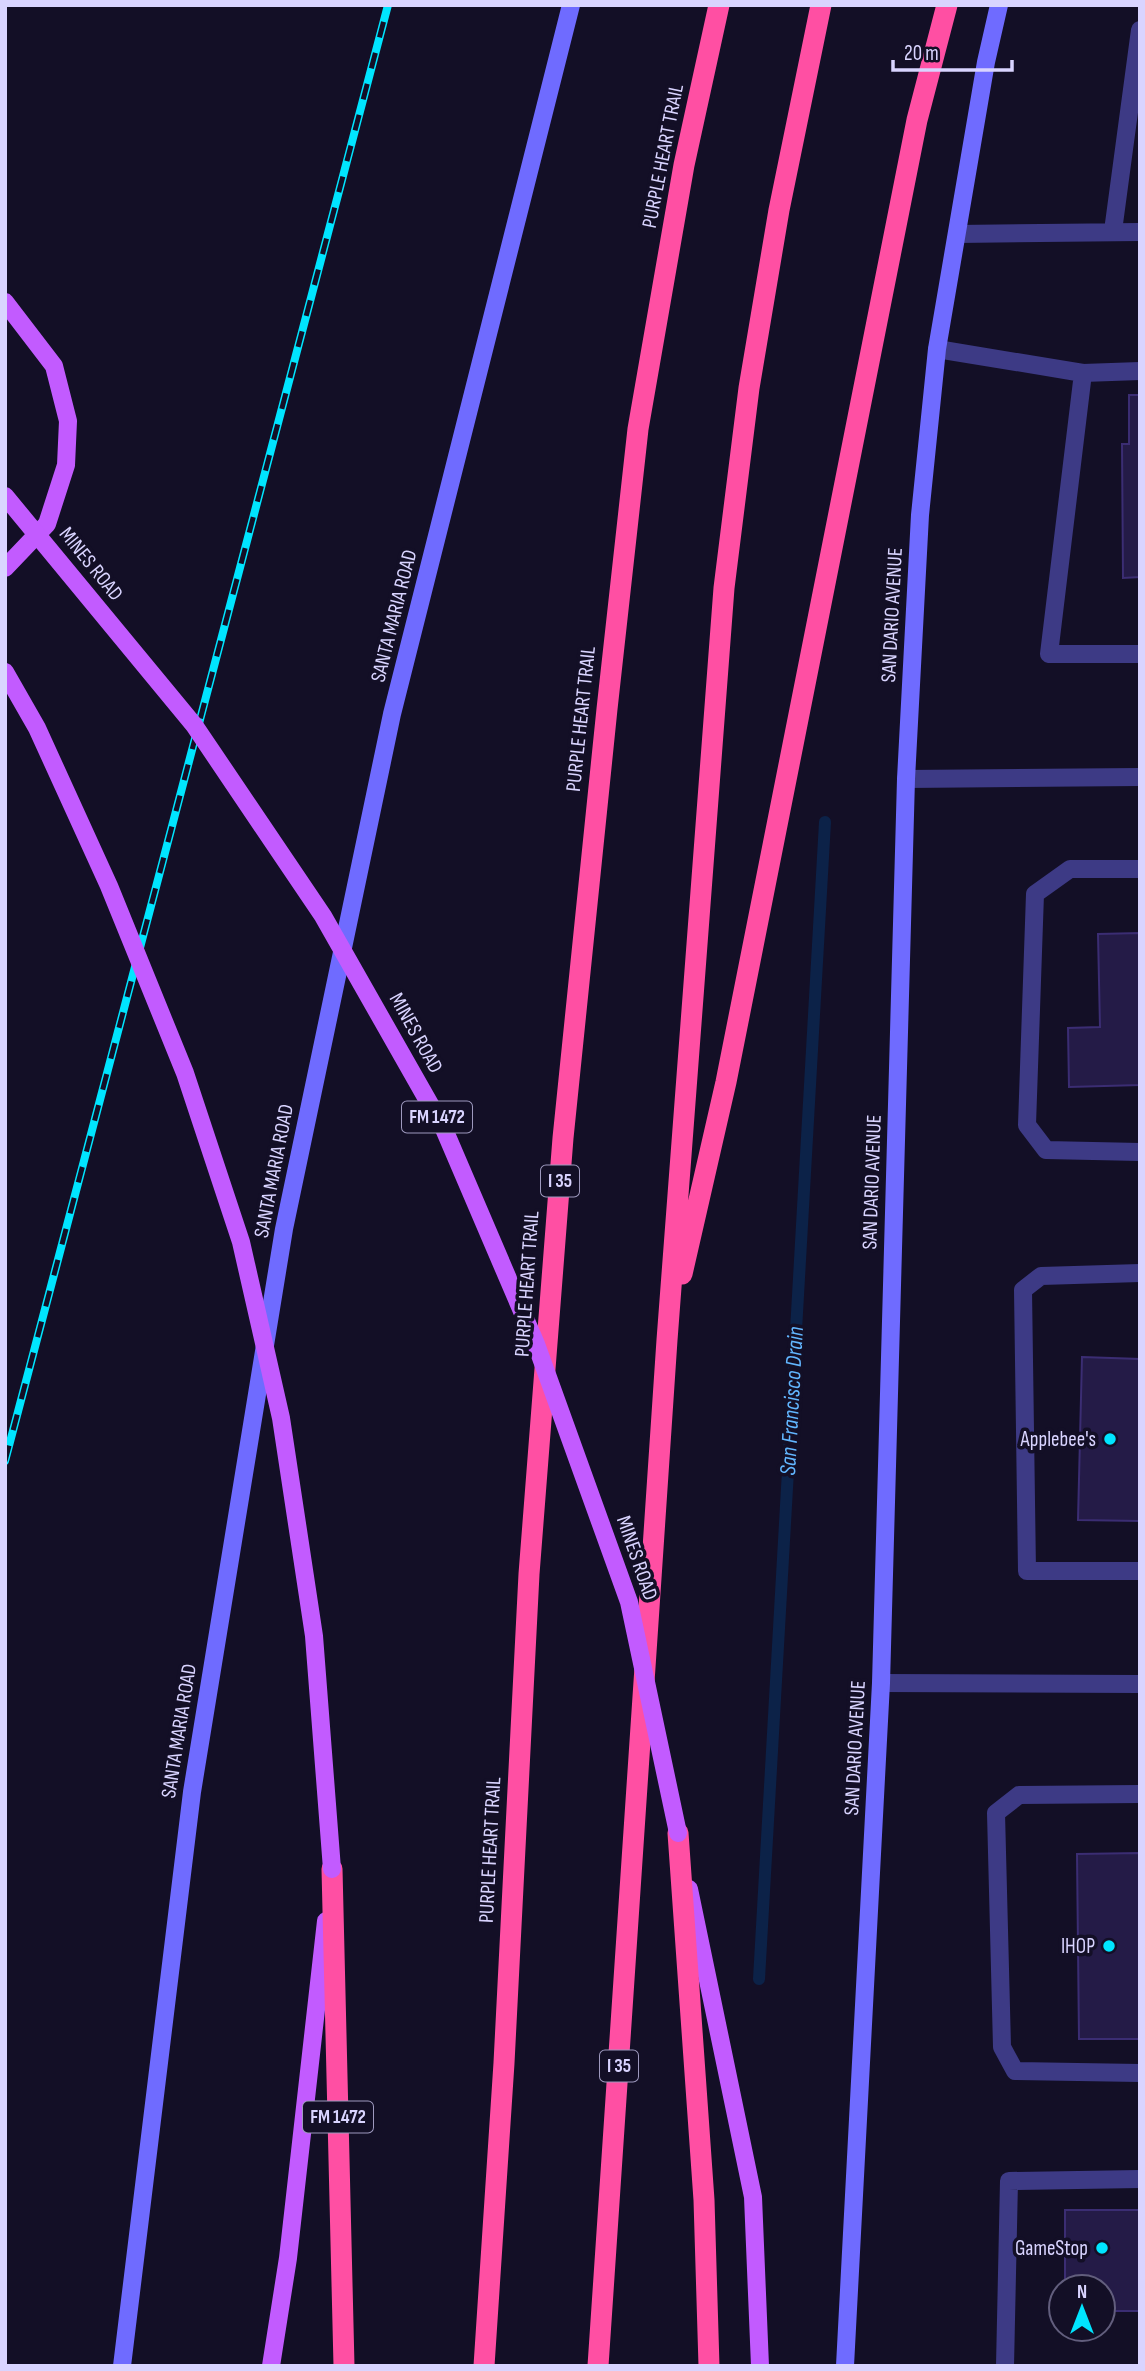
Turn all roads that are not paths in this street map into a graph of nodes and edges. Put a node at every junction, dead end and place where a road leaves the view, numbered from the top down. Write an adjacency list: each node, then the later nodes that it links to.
1 (571, 5): 32 (main road, SANTA MARIA ROAD)
2 (719, 5): 35 (highway, PURPLE HEART TRAIL / I 35)
3 (821, 5): 23 (highway, I 35)
4 (947, 5): 23 (highway)
5 (999, 5): 9 (main road, SAN DARIO AVENUE)
6 (1140, 30): 7 (lane)
7 (1113, 231): 8 (lane); 9 (lane)
8 (1140, 232)
9 (957, 234): 11 (main road, SAN DARIO AVENUE)
10 (5, 302): 15 (main road)
11 (937, 349): 13 (lane); 19 (main road, SAN DARIO AVENUE)
12 (1140, 371): 13 (lane)
13 (1083, 373): 16 (lane)
14 (5, 496): 28 (main road, MINES ROAD / FM 1472, bridge)
15 (5, 568)
16 (1140, 654)
17 (5, 672): 29 (main road, FM 1472, bridge)
18 (1140, 777): 19 (lane)
19 (906, 779): 25 (main road, SAN DARIO AVENUE)
20 (1140, 869): 21 (lane)
21 (1140, 1152)
22 (1140, 1273): 24 (lane)
23 (667, 1340): 36 (highway, I 35)
24 (1140, 1571)
25 (881, 1683): 26 (lane); 39 (main road, SAN DARIO AVENUE)
26 (1140, 1684)
27 (1140, 1794): 30 (lane)
28 (678, 1833): 37 (highway, FM 1472); 38 (main road, MINES ROAD)
29 (332, 1869): 33 (main road); 34 (highway, FM 1472)
30 (1140, 2073)
31 (1140, 2179): 40 (lane)
32 (122, 2366)
33 (271, 2366)
34 (344, 2366)
35 (484, 2366)
36 (598, 2366)
37 (709, 2366)
38 (760, 2366)
39 (845, 2366)
40 (1005, 2366)

